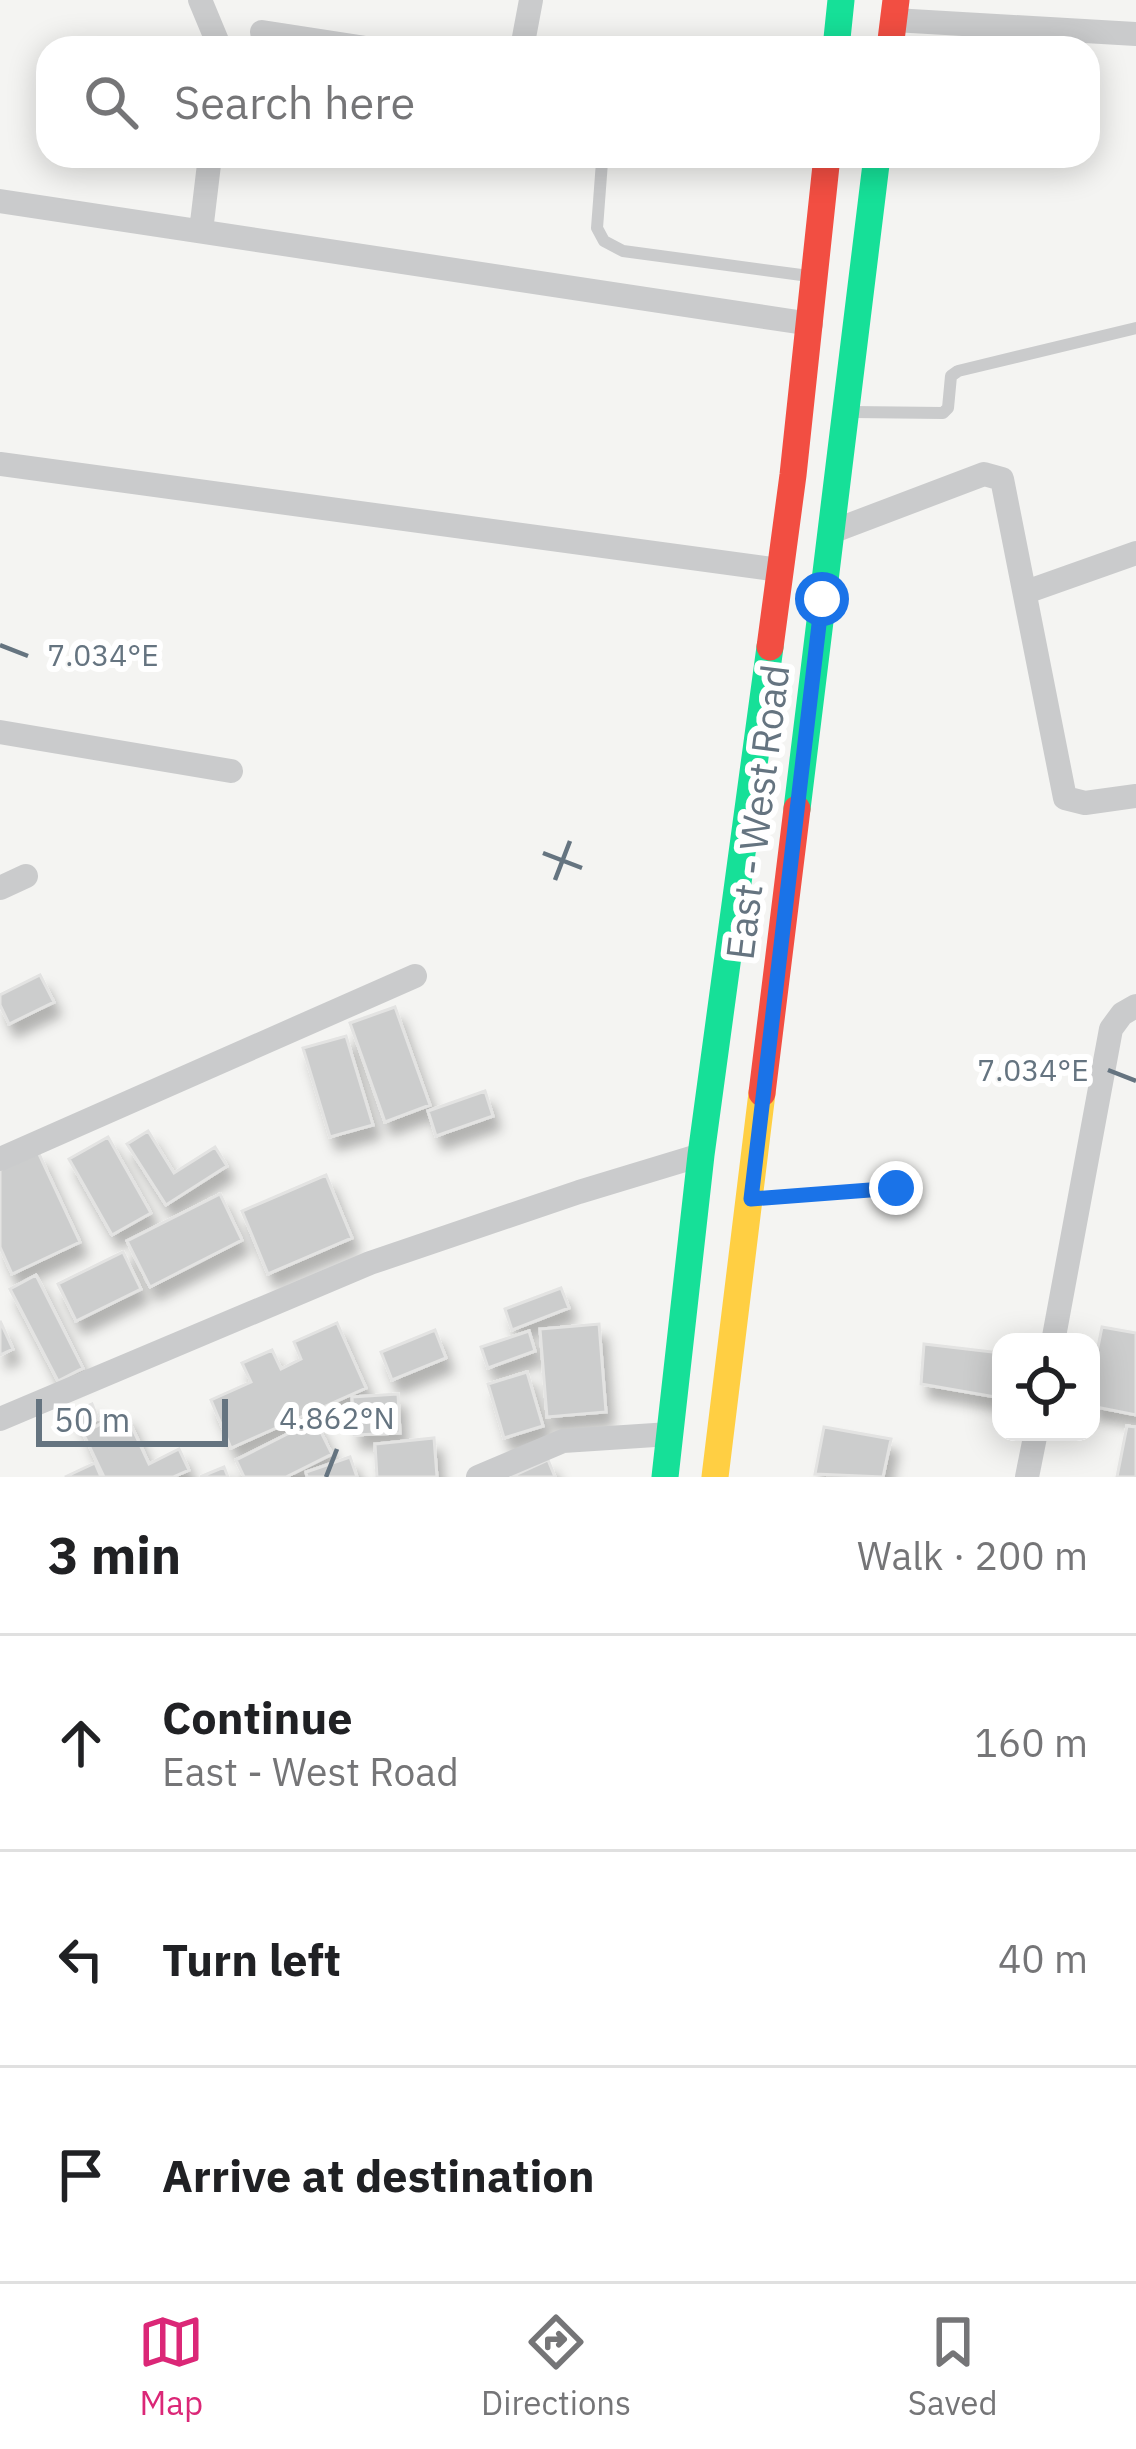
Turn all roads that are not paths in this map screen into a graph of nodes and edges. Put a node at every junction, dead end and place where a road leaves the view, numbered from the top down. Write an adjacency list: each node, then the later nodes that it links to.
1 (200, 0): 7 (street)
2 (531, 0): 9 (street)
3 (840, 1): 10 (main road)
4 (894, 23): 6 (street)
5 (262, 32): 8 (street)
6 (1136, 34)
7 (215, 36)
8 (288, 36)
9 (524, 36)
10 (837, 36)
11 (209, 168): 16 (street)
12 (601, 168): 17 (lane)
13 (825, 168): 17 (main road, East - West Road)
14 (875, 168): 20 (main road, East - West Road)
15 (0, 201): 16 (street)
16 (201, 231): 18 (street)
17 (816, 277): 18 (main road, East - West Road)
18 (811, 324): 24 (main road, East - West Road)
19 (1136, 328): 20 (lane)
20 (845, 411): 22 (main road, East - West Road)
21 (0, 464): 24 (street)
22 (830, 532): 25 (street); 36 (main road, East - West Road)
23 (1136, 554): 25 (street)
24 (779, 570): 33 (main road, East - West Road)
25 (1026, 592): 28 (street)
26 (0, 732): 27 (street)
27 (231, 771)
28 (1136, 796)
29 (26, 876): 30 (street)
30 (0, 887)
31 (415, 976): 34 (street)
32 (1136, 1006): 37 (street)
33 (701, 1155): 38 (street); 39 (main road, East - West Road)
34 (0, 1159)
35 (896, 1188): 36 (lane)
36 (751, 1199): 43 (main road, East - West Road)
37 (1054, 1333)
38 (0, 1419)
39 (670, 1434): 41 (street); 42 (main road, East - West Road)
40 (1034, 1441): 44 (street)
41 (478, 1477)
42 (665, 1477)
43 (715, 1477)
44 (1027, 1477)

